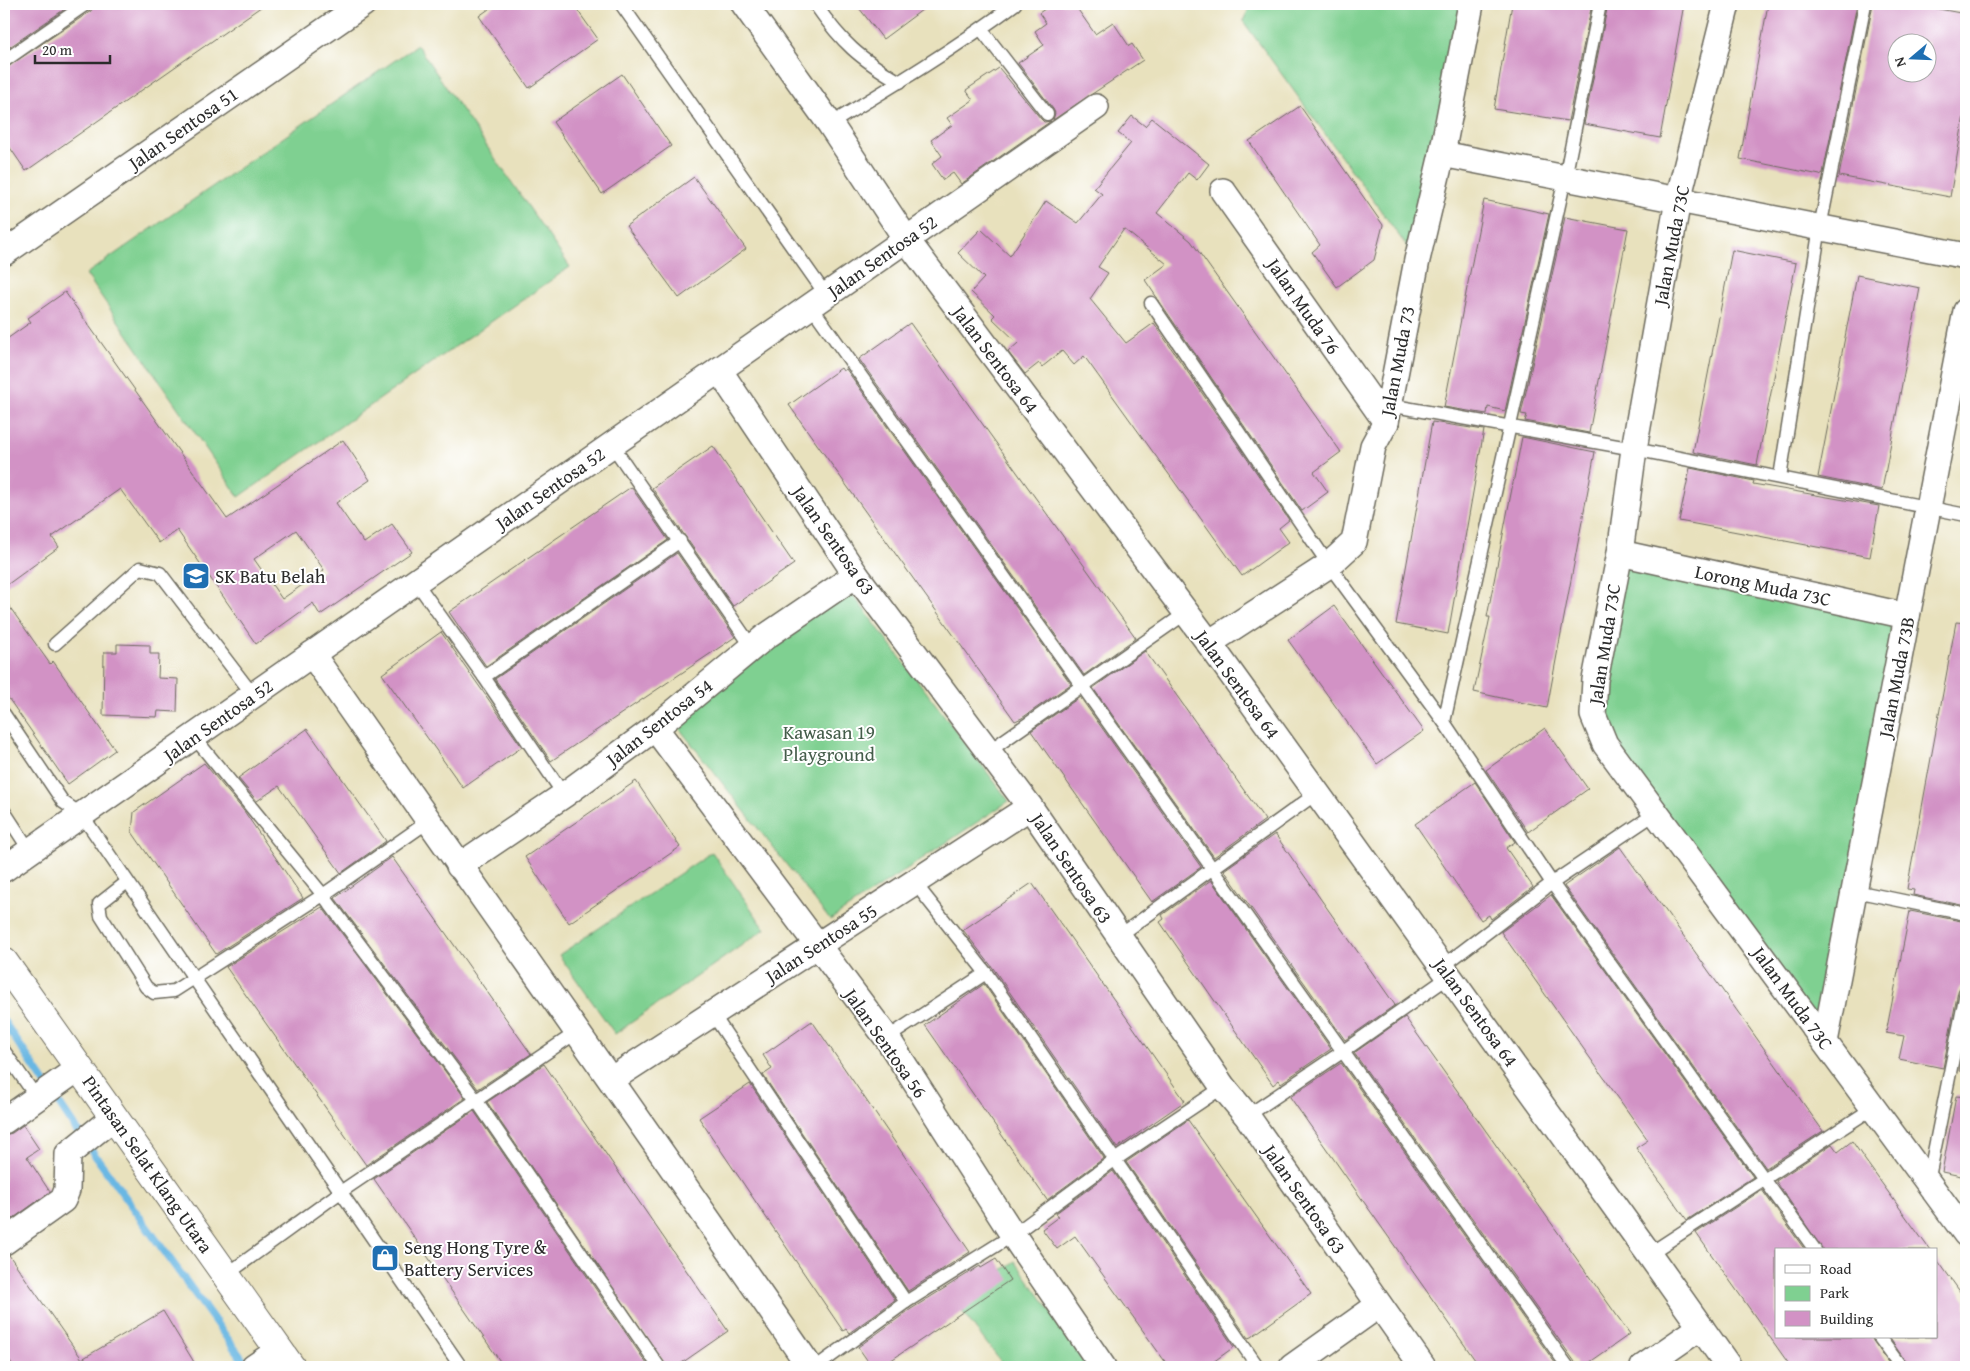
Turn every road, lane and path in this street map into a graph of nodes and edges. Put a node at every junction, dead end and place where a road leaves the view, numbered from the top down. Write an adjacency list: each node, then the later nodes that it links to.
1 (86, 4): 12 (lane)
2 (362, 4): 23 (street, Jalan Sentosa 51)
3 (621, 4): 25 (lane)
4 (744, 4): 16 (street, Jalan Sentosa 64)
5 (815, 4): 13 (lane)
6 (1016, 4): 11 (lane)
7 (1471, 4): 17 (street, Jalan Muda 73)
8 (1600, 4): 18 (lane)
9 (1727, 4): 20 (street, Jalan Muda 73C)
10 (1866, 4): 21 (lane)
11 (981, 29): 13 (lane); 15 (lane)
12 (4, 61)
13 (900, 82): 16 (lane)
14 (1096, 106): 22 (street, Jalan Sentosa 52)
15 (1047, 114)
16 (830, 124): 22 (street, Jalan Sentosa 64)
17 (1442, 154): 18 (street); 29 (street, Jalan Muda 73)
18 (1565, 178): 20 (street); 30 (lane)
19 (1223, 191): 29 (street, Jalan Muda 76)
20 (1678, 200): 21 (street); 32 (street, Jalan Muda 73C)
21 (1820, 227): 24 (street); 33 (lane)
22 (906, 239): 25 (street, Jalan Sentosa 52); 41 (street, Jalan Sentosa 64)
23 (7, 243)
24 (1966, 256)
25 (819, 300): 28 (street, Jalan Sentosa 52); 48 (lane)
26 (1151, 303): 38 (lane)
27 (1966, 311): 34 (street, Jalan Muda 73B)
28 (719, 370): 31 (street, Jalan Sentosa 52); 39 (street, Jalan Sentosa 63)
29 (1387, 413): 30 (lane); 38 (street, Jalan Muda 73)
30 (1509, 428): 32 (lane); 51 (lane)
31 (612, 445): 36 (lane); 40 (street, Jalan Sentosa 52)
32 (1634, 449): 33 (lane); 37 (street, Jalan Muda 73C)
33 (1780, 477): 34 (lane)
34 (1928, 508): 35 (lane); 42 (street, Jalan Muda 73B)
35 (1966, 515)
36 (680, 541): 45 (lane); 47 (lane)
37 (1620, 553): 42 (street, Lorong Muda 73C); 59 (street, Jalan Muda 73C)
38 (1329, 565): 44 (street, Jalan Muda 73); 51 (lane)
39 (856, 575): 45 (street, Jalan Sentosa 54); 54 (street, Jalan Sentosa 63)
40 (416, 582): 46 (street, Jalan Sentosa 52); 47 (lane)
41 (1186, 613): 44 (street, Jalan Sentosa 64); 48 (lane)
42 (1907, 616): 69 (street, Jalan Muda 73B)
43 (55, 644): 49 (lane)
44 (1209, 644): 55 (street, Jalan Sentosa 64)
45 (752, 647): 52 (street, Jalan Sentosa 54)
46 (312, 654): 49 (street, Jalan Sentosa 52); 61 (street)
47 (484, 677): 56 (lane)
48 (1082, 686): 54 (lane); 65 (lane)
49 (253, 695): 53 (street, Jalan Sentosa 52)
50 (4, 714): 60 (lane)
51 (1444, 722): 68 (lane)
52 (655, 728): 56 (street, Jalan Sentosa 54); 73 (street, Jalan Sentosa 56)
53 (194, 737): 60 (street, Jalan Sentosa 52); 70 (lane)
54 (989, 752): 57 (street, Jalan Sentosa 63)
55 (1317, 793): 65 (lane); 75 (street, Jalan Sentosa 64)
56 (564, 795): 63 (street, Jalan Sentosa 54)
57 (1030, 807): 67 (street, Jalan Sentosa 55); 72 (street, Jalan Sentosa 63)
58 (4, 811): 62 (lane)
59 (1656, 813): 68 (lane); 82 (street, Jalan Muda 73C)
60 (82, 815): 62 (street, Jalan Sentosa 52); 66 (lane)
61 (429, 821): 63 (street); 70 (lane)
62 (30, 851): 64 (street, Jalan Sentosa 52)
63 (459, 866): 80 (street)
64 (4, 869)
65 (1213, 869): 72 (lane); 84 (lane)
66 (127, 882): 77 (lane); 77 (lane)
67 (914, 882): 73 (street, Jalan Sentosa 55); 76 (lane)
68 (1552, 883): 75 (lane); 95 (lane)
69 (1855, 891): 71 (lane); 82 (street, Jalan Muda 73B)
70 (323, 895): 77 (lane); 89 (lane)
71 (1966, 914)
72 (1119, 936): 87 (street, Jalan Sentosa 63)
73 (816, 946): 79 (street, Jalan Sentosa 55); 81 (street, Jalan Sentosa 56)
74 (4, 962): 85 (highway, Pintasan Selat Klang Utara)
75 (1446, 971): 84 (lane); 102 (street, Jalan Sentosa 64)
76 (986, 973): 81 (lane); 94 (lane)
77 (194, 976): 97 (lane)
78 (1966, 993): 96 (lane)
79 (712, 1013): 86 (street, Jalan Sentosa 55); 104 (lane)
80 (577, 1032): 86 (street); 89 (lane)
81 (887, 1038): 99 (street, Jalan Sentosa 56)
82 (1825, 1042): 90 (street, Jalan Muda 73C)
83 (4, 1051): 88 (lane)
84 (1342, 1052): 91 (lane); 118 (lane)
85 (79, 1068): 88 (street); 92 (highway, Pintasan Selat Klang Utara)
86 (612, 1079): 112 (street)
87 (1223, 1087): 91 (street, Jalan Sentosa 63); 94 (lane)
88 (37, 1098): 93 (street)
89 (476, 1100): 97 (lane); 111 (lane)
90 (1874, 1108): 95 (lane); 96 (street, Jalan Muda 73C)
91 (1247, 1116): 105 (street, Jalan Sentosa 63)
92 (114, 1117): 100 (street); 103 (highway, Pintasan Selat Klang Utara)
93 (4, 1121)
94 (1113, 1161): 99 (lane); 115 (lane)
95 (1764, 1179): 101 (lane); 102 (lane)
96 (1928, 1182): 98 (street, Jalan Muda 73C)
97 (342, 1191): 103 (lane); 110 (lane)
98 (1966, 1234)
99 (1013, 1235): 104 (lane); 114 (street, Jalan Sentosa 56)
100 (4, 1242)
101 (1814, 1248)
102 (1650, 1254): 106 (street, Jalan Sentosa 64)
103 (226, 1275): 108 (highway, Pintasan Selat Klang Utara)
104 (906, 1302): 113 (lane)
105 (1379, 1305): 116 (street); 117 (street, Jalan Sentosa 63)
106 (1701, 1327): 119 (street); 120 (street, Jalan Sentosa 64)
107 (1880, 1338): 121 (lane)
108 (285, 1359): 109 (street)
109 (254, 1367)
110 (461, 1367)
111 (658, 1367)
112 (810, 1367)
113 (816, 1367)
114 (1103, 1367)
115 (1258, 1367)
116 (1292, 1367)
117 (1423, 1367)
118 (1568, 1367)
119 (1643, 1367)
120 (1729, 1367)
121 (1901, 1367)

